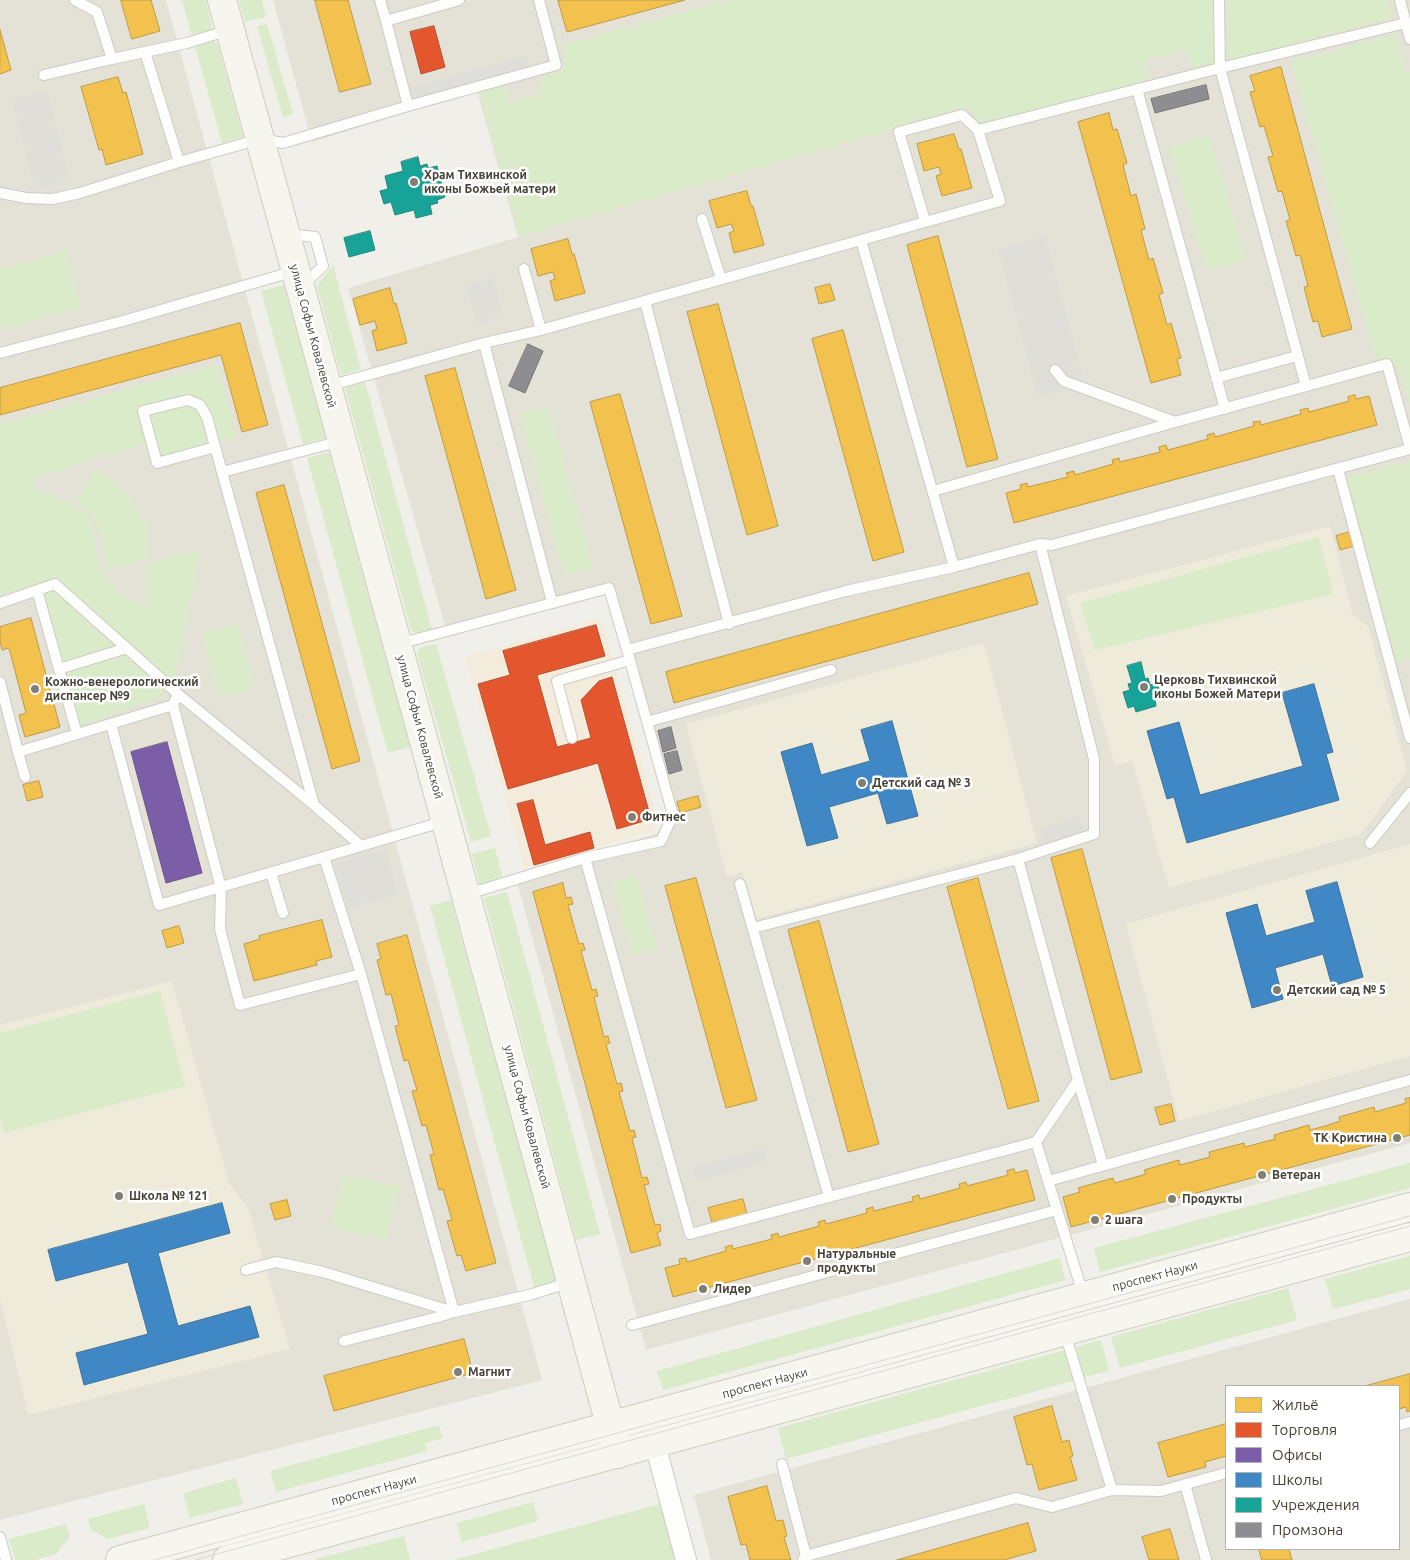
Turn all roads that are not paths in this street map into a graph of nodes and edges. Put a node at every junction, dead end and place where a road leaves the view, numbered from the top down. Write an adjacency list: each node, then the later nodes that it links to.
1 (74, 0): 9 (lane)
2 (94, 0): 9 (lane)
3 (222, 0): 12 (main road, улица Софьи Ковалевской)
4 (380, 0): 10 (lane)
5 (459, 0): 10 (lane)
6 (538, 0): 19 (lane)
7 (1219, 0): 16 (lane)
8 (1400, 0): 11 (lane)
9 (97, 12): 15 (lane)
10 (386, 21): 19 (lane)
11 (1406, 23): 13 (lane); 16 (lane)
12 (230, 30): 14 (lane); 21 (main road, улица Софьи Ковалевской)
13 (1410, 39)
14 (145, 52): 15 (lane); 22 (lane)
15 (112, 59): 17 (lane)
16 (1220, 68): 18 (lane); 34 (lane)
17 (44, 75)
18 (1137, 89): 20 (lane); 36 (lane)
19 (408, 106): 21 (lane)
20 (978, 130): 25 (lane); 25 (lane)
21 (260, 140): 22 (lane); 28 (main road, улица Софьи Ковалевской)
22 (179, 162): 23 (lane)
23 (0, 193)
24 (702, 219): 29 (lane)
25 (925, 221): 26 (lane)
26 (861, 240): 29 (lane); 46 (lane)
27 (524, 269): 31 (lane)
28 (298, 279): 33 (lane); 37 (main road, улица Софьи Ковалевской)
29 (720, 279): 30 (lane)
30 (644, 301): 31 (lane); 52 (lane)
31 (541, 330): 32 (lane)
32 (484, 343): 37 (lane); 50 (lane)
33 (0, 353)
34 (1297, 356): 36 (lane); 38 (lane)
35 (1055, 370): 40 (lane)
36 (1216, 378): 39 (lane)
37 (327, 386): 41 (main road, улица Софьи Ковалевской)
38 (1306, 386): 39 (lane); 43 (lane)
39 (1225, 409): 40 (lane)
40 (1175, 422): 46 (lane)
41 (342, 440): 45 (lane); 53 (main road, улица Софьи Ковалевской)
42 (215, 447): 42 (lane); 45 (lane)
43 (1410, 449): 44 (lane)
44 (1338, 470): 47 (lane); 65 (lane)
45 (222, 472): 69 (lane)
46 (933, 491): 48 (lane)
47 (1040, 544): 48 (lane); 75 (lane)
48 (954, 567): 52 (lane)
49 (38, 590): 51 (lane); 54 (lane); 56 (lane)
50 (552, 602): 53 (lane); 55 (lane)
51 (0, 603)
52 (729, 624): 55 (lane)
53 (398, 644): 70 (main road, улица Софьи Ковалевской)
54 (127, 648): 56 (lane); 59 (lane)
55 (629, 655): 61 (lane); 64 (lane)
56 (59, 669): 63 (lane)
57 (831, 670): 61 (lane)
58 (0, 682): 66 (lane)
59 (178, 694): 60 (lane); 69 (lane)
60 (173, 705): 62 (lane); 78 (lane)
61 (647, 722): 74 (lane)
62 (111, 724): 63 (lane); 78 (lane)
63 (77, 734): 66 (lane)
64 (572, 738)
65 (1410, 738)
66 (18, 752): 67 (lane)
67 (25, 777)
68 (1410, 793): 71 (lane)
69 (314, 805): 72 (lane)
70 (446, 820): 72 (lane); 79 (main road, улица Софьи Ковалевской)
71 (1370, 843)
72 (360, 846): 73 (lane)
73 (324, 857): 76 (lane); 82 (lane)
74 (585, 858): 79 (lane); 88 (lane)
75 (1018, 859): 81 (lane); 83 (lane)
76 (271, 873): 78 (lane); 80 (lane)
77 (740, 884): 81 (lane)
78 (221, 888): 82 (lane)
79 (466, 894): 93 (main road, улица Софьи Ковалевской)
80 (283, 913)
81 (753, 928): 88 (lane)
82 (361, 974): 95 (lane)
83 (1078, 1080): 85 (lane); 86 (lane)
84 (1410, 1080): 86 (lane)
85 (1036, 1142): 87 (lane); 88 (lane)
86 (1103, 1165): 87 (lane)
87 (1048, 1181): 90 (lane)
88 (829, 1196)
89 (1410, 1207): 94 (main road, проспект Науки)
90 (1057, 1210): 94 (lane); 96 (lane)
91 (1410, 1237): 97 (main road)
92 (246, 1270): 95 (lane)
93 (572, 1282): 95 (lane); 99 (main road, улица Софьи Ковалевской)
94 (1083, 1296): 99 (main road, проспект Науки)
95 (454, 1312): 98 (lane)
96 (632, 1325)
97 (1065, 1332): 100 (main road); 105 (lane)
98 (344, 1341)
99 (610, 1426): 101 (main road, улица Софьи Ковалевской); 106 (main road, проспект Науки)
100 (655, 1444): 101 (main road); 112 (street)
101 (618, 1454): 111 (main road)
102 (782, 1464): 108 (lane)
103 (1225, 1473): 104 (lane)
104 (1186, 1484): 105 (lane); 113 (lane)
105 (1112, 1490): 108 (lane)
106 (220, 1532): 110 (main road, проспект Науки); 111 (main road)
107 (0, 1537): 109 (lane)
108 (804, 1558)
109 (6, 1560)
110 (120, 1560)
111 (228, 1560)
112 (686, 1560)
113 (1206, 1560)

